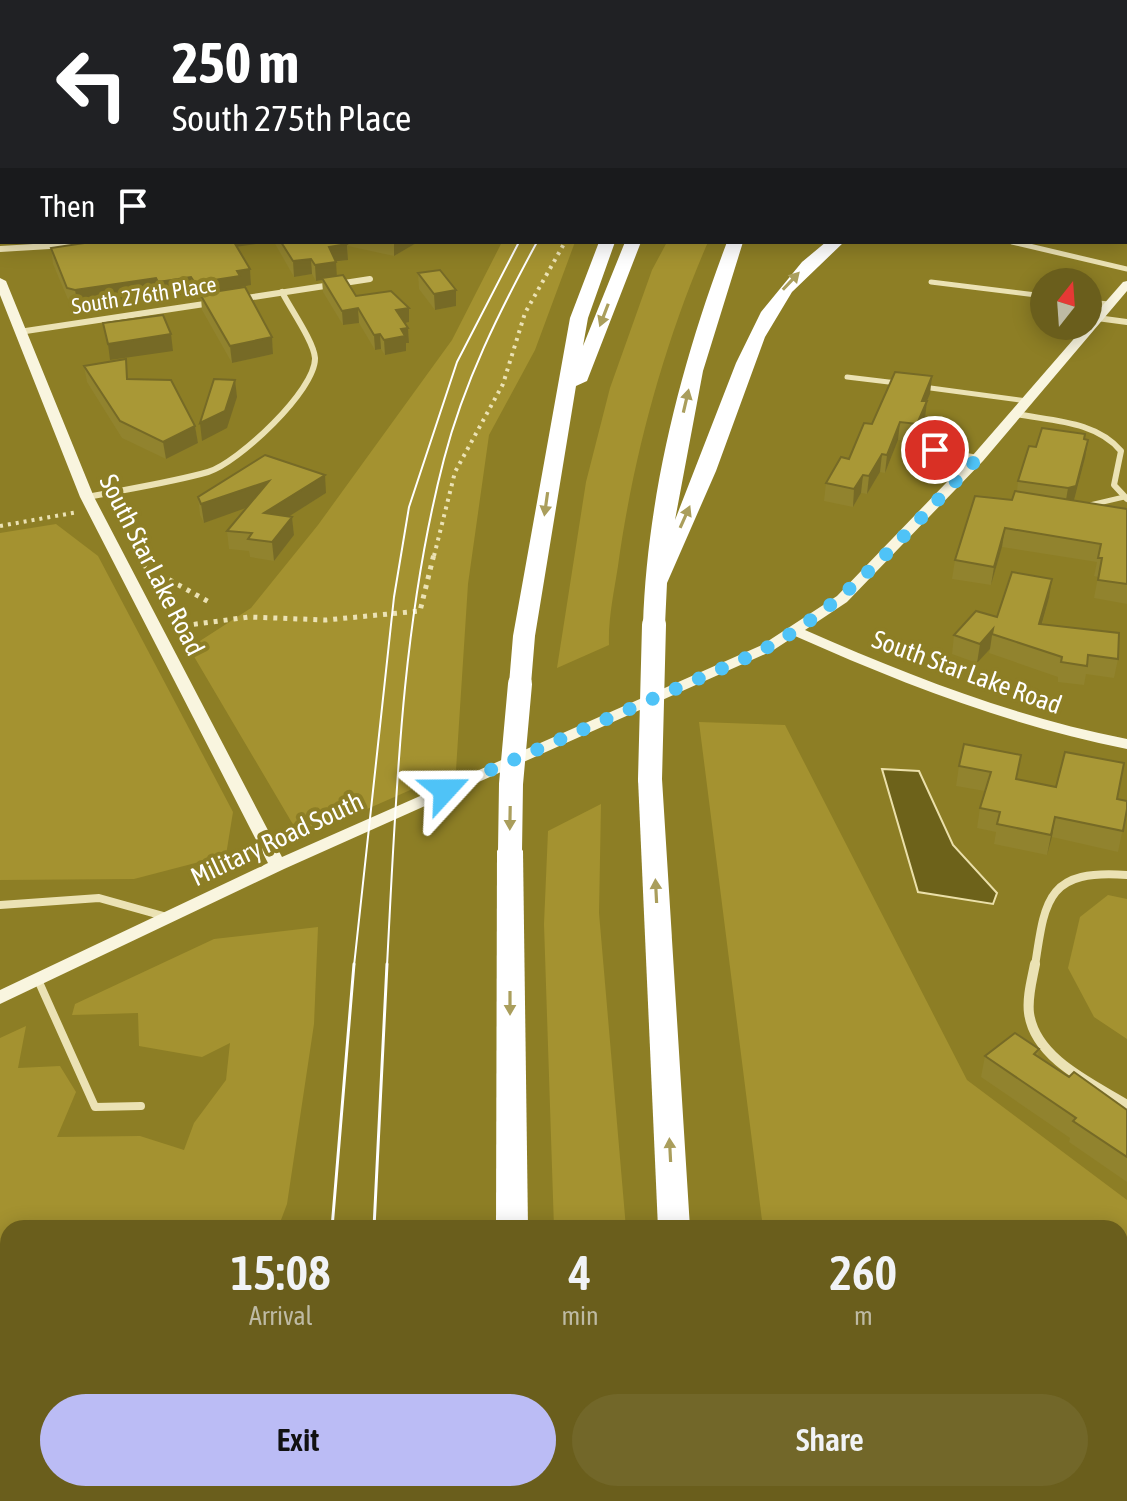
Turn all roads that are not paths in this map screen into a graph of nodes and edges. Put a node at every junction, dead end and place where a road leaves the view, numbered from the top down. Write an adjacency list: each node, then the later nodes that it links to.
1 (76, 244): 7 (street)
2 (606, 244): 29 (highway)
3 (632, 244): 29 (highway, one-way to 29)
4 (734, 244): 35 (highway, one-way to 4)
5 (834, 244): 35 (highway, one-way to 5)
6 (1021, 244): 8 (lane)
7 (0, 249)
8 (1127, 269)
9 (370, 279): 13 (street, South 276th Place)
10 (0, 281): 22 (main road, South Star Lake Road)
11 (931, 282): 14 (lane)
12 (1127, 284): 18 (main road, Military Road South)
13 (282, 292): 15 (street, South 276th Place); 33 (street)
14 (1030, 294)
15 (236, 299)
16 (220, 302): 22 (street, South 276th Place)
17 (1102, 303): 18 (lane)
18 (1109, 304): 19 (main road, Military Road South)
19 (1102, 312)
20 (1102, 319): 21 (street)
21 (1127, 322)
22 (19, 332): 33 (main road, South Star Lake Road)
23 (1078, 340): 27 (main road, Military Road South)
24 (847, 377): 25 (lane)
25 (907, 385)
26 (922, 387): 27 (lane)
27 (1027, 401): 28 (main road, Military Road South)
28 (1016, 414): 31 (main road, Military Road South); 32 (street)
29 (560, 427): 46 (highway, one-way to 46, bridge)
30 (914, 447): 31 (street)
31 (978, 458): 36 (main road, Military Road South)
32 (1126, 498): 34 (lane)
33 (91, 503): 38 (main road, South Star Lake Road)
34 (1080, 508)
35 (654, 588): 47 (highway, one-way to 35, bridge)
36 (796, 631): 37 (main road, South Star Lake Road); 38 (main road, Military Road South)
37 (1127, 744)
38 (278, 865): 41 (main road, Military Road South)
39 (1127, 875): 44 (street)
40 (0, 905): 41 (street)
41 (172, 918): 42 (main road, Military Road South)
42 (38, 980): 43 (main road, Military Road South); 45 (lane)
43 (0, 998)
44 (1127, 1105)
45 (141, 1106)
46 (512, 1220)
47 (674, 1220)

